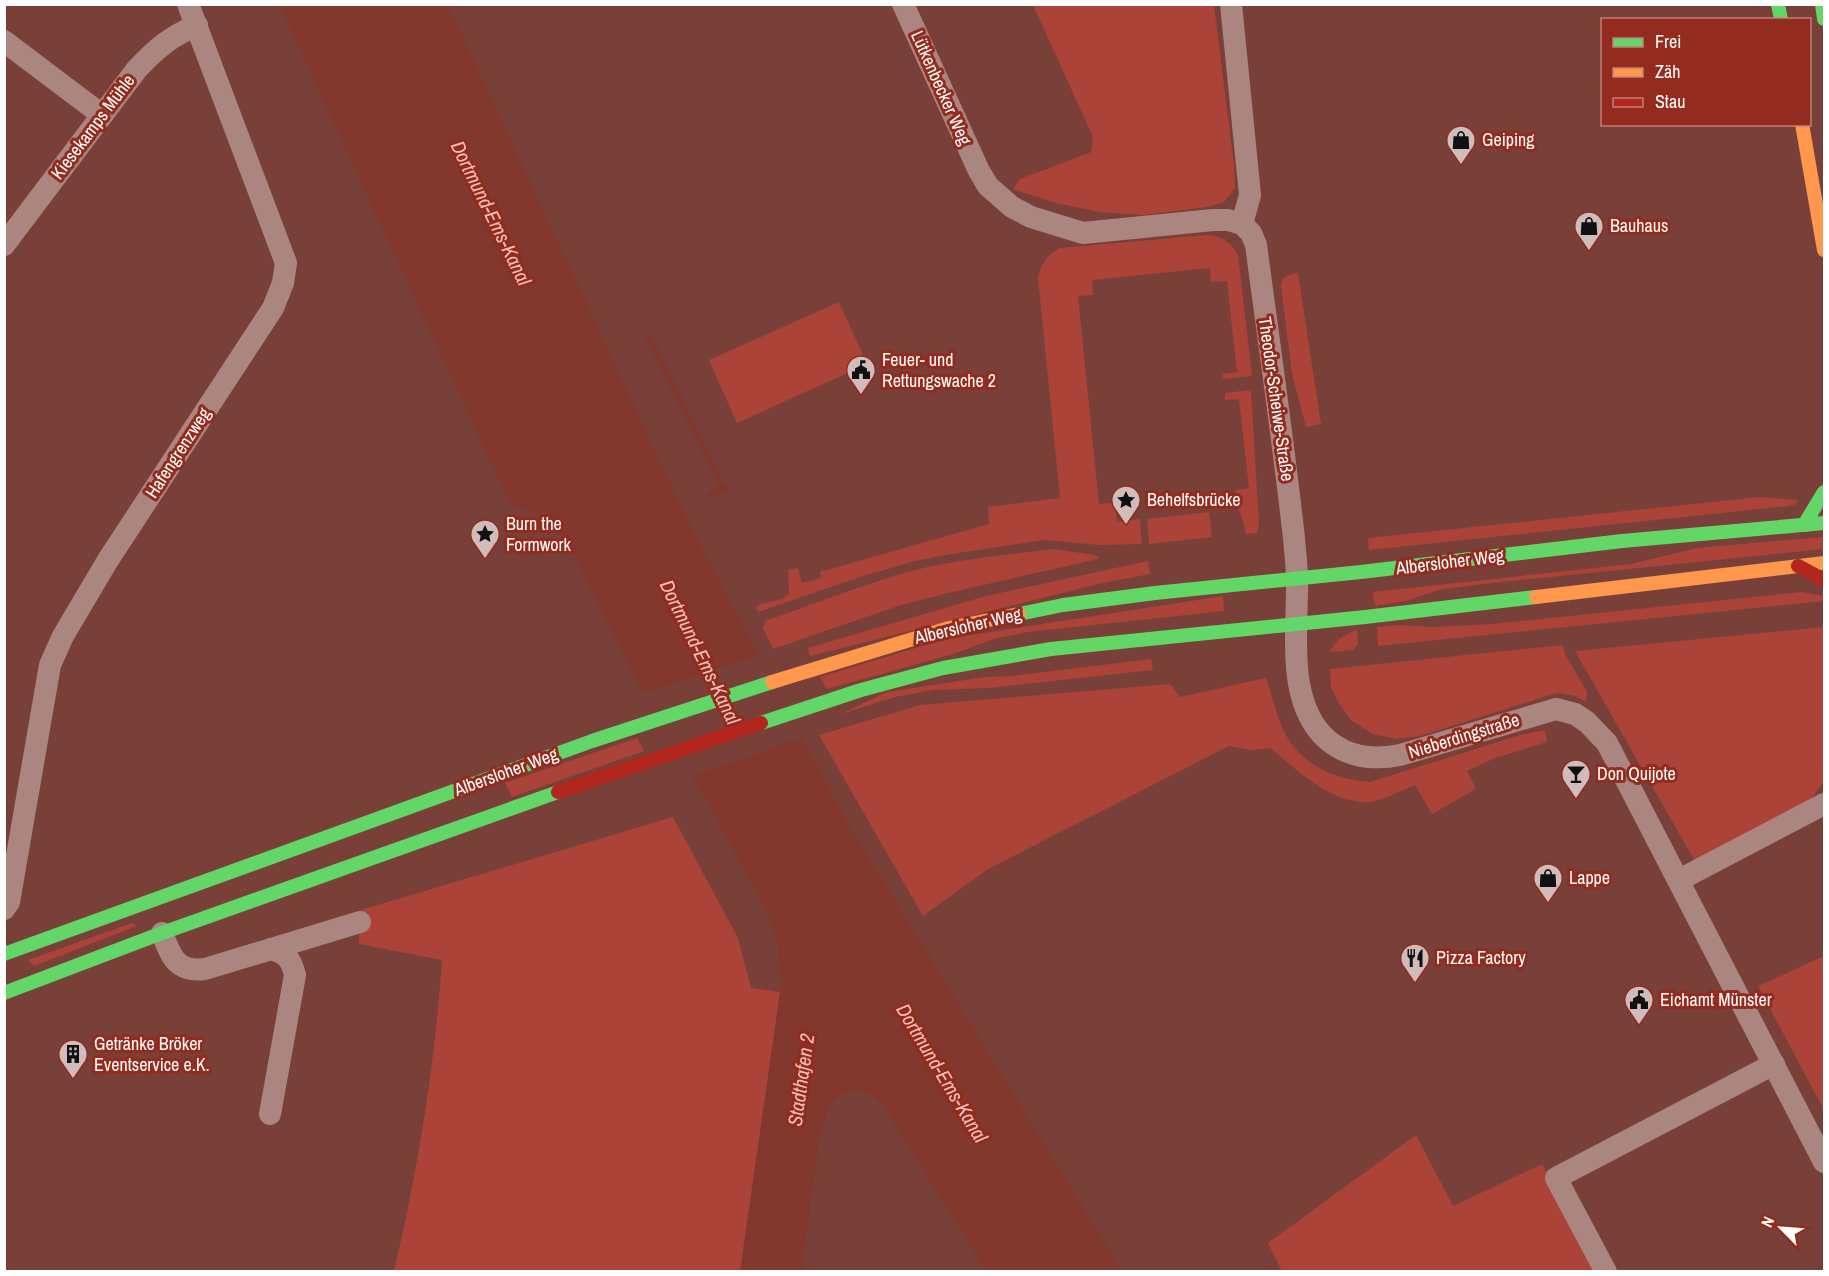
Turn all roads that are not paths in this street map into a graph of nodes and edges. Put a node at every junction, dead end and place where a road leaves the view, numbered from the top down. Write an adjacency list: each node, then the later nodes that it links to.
1 (903, 4): 9 (street, Lütkenbecker Weg)
2 (1231, 4): 9 (street)
3 (1822, 4): 5 (main road)
4 (193, 15): 7 (street, Kiesekamps Mühle); 22 (street, Hafengrenzweg)
5 (1824, 19)
6 (4, 41): 7 (street)
7 (102, 115): 10 (street, Kiesekamps Mühle)
8 (1802, 126): 11 (main road)
9 (1242, 224): 17 (street, Theodor-Scheiwe-Straße)
10 (4, 245)
11 (1824, 250)
12 (1824, 492): 14 (main road)
13 (1824, 523): 14 (main road, Albersloher Weg)
14 (1804, 525): 17 (main road, Albersloher Weg)
15 (1824, 563): 16 (main road, Albersloher Weg)
16 (1798, 566): 18 (main road); 19 (main road, Albersloher Weg)
17 (1297, 579): 19 (street, Nieberdingstraße); 23 (main road, Albersloher Weg)
18 (1824, 580)
19 (1295, 624): 21 (street, Nieberdingstraße); 23 (main road, Albersloher Weg)
20 (1824, 804): 21 (street)
21 (1679, 880): 28 (street, Nieberdingstraße)
22 (4, 909)
23 (156, 916): 25 (street); 26 (main road, Albersloher Weg); 27 (main road, Albersloher Weg)
24 (360, 922): 25 (street)
25 (271, 949): 29 (street)
26 (4, 954)
27 (8, 984)
28 (1774, 1064): 30 (street, Nieberdingstraße); 31 (street)
29 (270, 1114)
30 (1824, 1162)
31 (1606, 1272)

